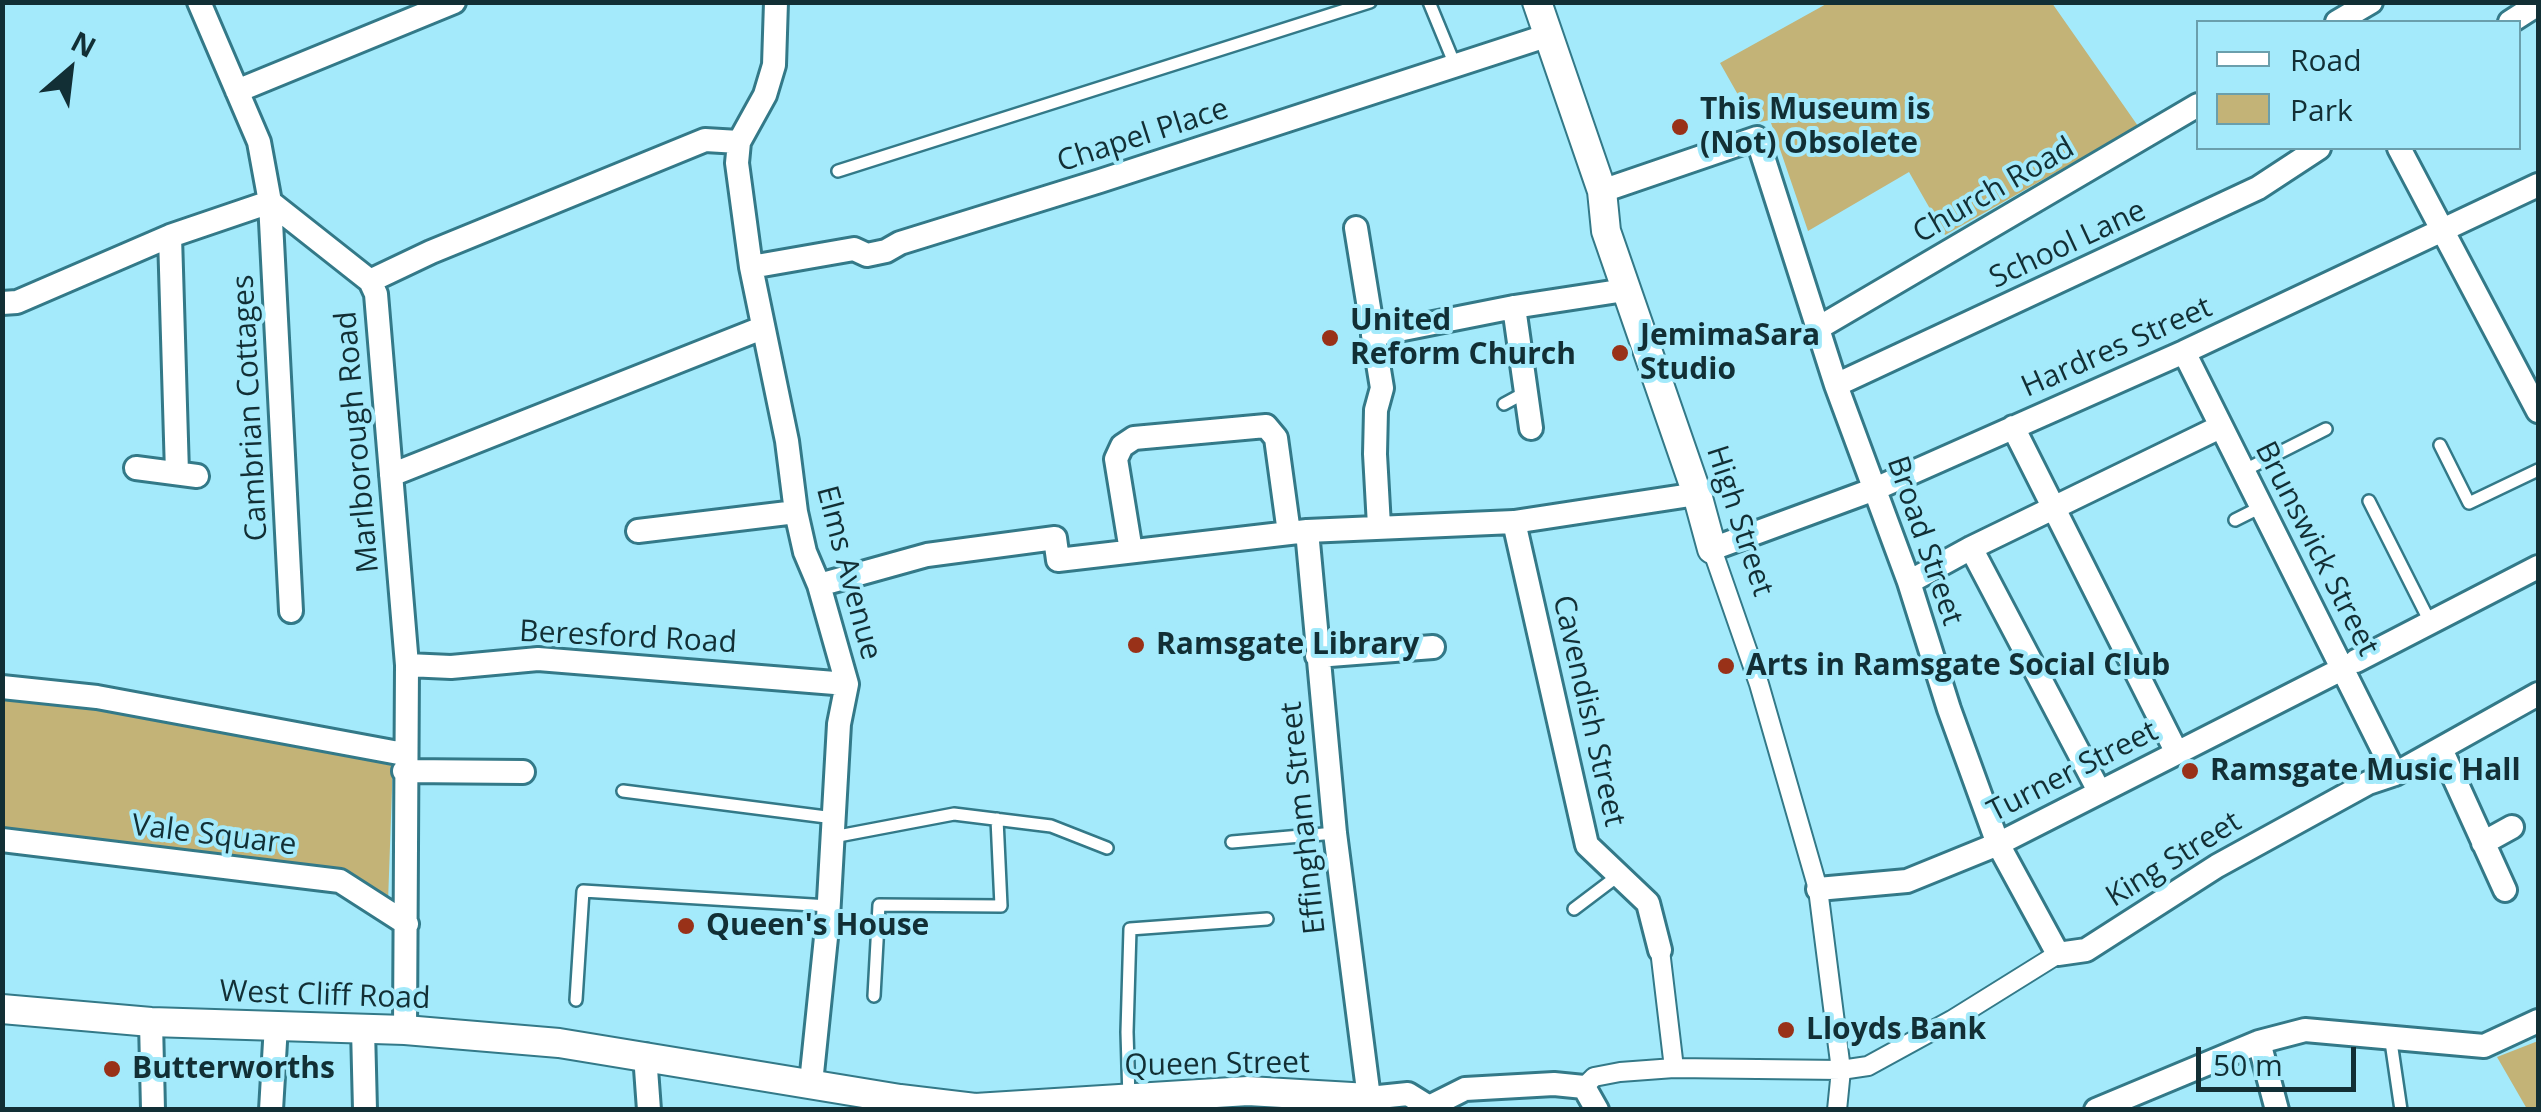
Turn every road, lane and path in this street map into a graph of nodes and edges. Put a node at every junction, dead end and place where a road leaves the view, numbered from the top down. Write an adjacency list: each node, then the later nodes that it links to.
1 (198, 2): 13 (street, Cambrian Cottages)
2 (454, 2): 13 (street)
3 (776, 2): 15 (street)
4 (1370, 2): 18 (lane)
5 (1429, 2): 12 (lane)
6 (1537, 2): 11 (street, High Street)
7 (2370, 2): 9 (street)
8 (2538, 4): 10 (street)
9 (2340, 20)
10 (2513, 20)
11 (1549, 35): 12 (street, Chapel Place); 20 (street, High Street)
12 (1455, 65): 25 (street, Chapel Place)
13 (237, 90): 21 (street, Cambrian Cottages)
14 (2196, 107): 30 (street, Church Road)
15 (739, 142): 25 (street, Elms Avenue); 26 (street)
16 (2316, 150): 34 (street, School Lane)
17 (2400, 150): 23 (street)
18 (838, 171)
19 (2538, 185): 23 (street, Hardres Street)
20 (1602, 191): 27 (street, High Street); 30 (street, Broad Street)
21 (270, 202): 24 (street); 26 (street, Marlborough Road); 64 (street, Cambrian Cottages)
22 (1356, 228): 32 (street)
23 (2442, 232): 33 (street, Hardres Street); 37 (street)
24 (170, 236): 28 (street); 43 (street)
25 (751, 267): 31 (street, Elms Avenue)
26 (370, 281): 46 (street, Marlborough Road)
27 (1625, 290): 29 (street); 48 (street, High Street)
28 (2, 304)
29 (1514, 307): 32 (street); 35 (street)
30 (1820, 327): 34 (street, Broad Street)
31 (762, 328): 46 (street); 52 (street, Elms Avenue)
32 (1374, 335): 55 (street)
33 (2184, 352): 38 (street, Hardres Street); 39 (street, Brunswick Street)
34 (1836, 385): 47 (street, Broad Street)
35 (1528, 391): 36 (lane); 40 (street)
36 (1504, 404)
37 (2538, 411)
38 (2014, 427): 47 (street, Hardres Street); 50 (street)
39 (2220, 427): 45 (street, Brunswick Street); 50 (street)
40 (1531, 428)
41 (2326, 429): 45 (lane)
42 (2440, 445): 44 (lane)
43 (136, 468)
44 (2538, 470)
45 (2243, 471): 51 (street, Brunswick Street)
46 (391, 475): 68 (street, Marlborough Road)
47 (1875, 488): 58 (street, Hardres Street); 62 (street, Broad Street)
48 (1697, 494): 54 (street); 58 (street, High Street)
49 (2369, 501): 65 (lane)
50 (2053, 507): 59 (street); 74 (street)
51 (2261, 507): 53 (lane); 69 (street, Brunswick Street)
52 (796, 512): 56 (street); 63 (street, Elms Avenue)
53 (2235, 520)
54 (1514, 522): 55 (street); 89 (street, Cavendish Street)
55 (1380, 526): 57 (street)
56 (638, 532)
57 (1298, 532): 60 (street); 60 (street, Effingham Street); 67 (street, Effingham Street)
58 (1712, 548): 90 (street, High Street)
59 (1970, 548): 62 (street); 79 (street)
60 (1132, 552): 63 (street)
61 (2538, 567): 65 (street, Turner Street)
62 (1908, 582): 87 (street, Broad Street)
63 (819, 585): 70 (street, Elms Avenue)
64 (291, 610)
65 (2430, 622): 69 (street, Turner Street)
66 (1434, 647): 67 (street)
67 (1317, 656): 83 (street, Effingham Street)
68 (407, 665): 70 (street, Beresford Road); 75 (street)
69 (2349, 665): 74 (street, Turner Street); 77 (street, Brunswick Street)
70 (846, 684): 81 (street, Elms Avenue)
71 (2, 687): 75 (street)
72 (2538, 694): 73 (street, King Street)
73 (2441, 749): 77 (street, King Street); 86 (street)
74 (2176, 753): 79 (street, Turner Street)
75 (404, 763): 76 (street); 95 (street)
76 (523, 772)
77 (2395, 774): 97 (street, King Street)
78 (623, 792): 81 (lane)
79 (2099, 792): 87 (street, Turner Street)
80 (998, 820): 81 (lane); 88 (lane); 98 (lane)
81 (833, 827): 92 (street, Elms Avenue)
82 (2512, 828): 86 (street)
83 (1334, 833): 85 (lane); 116 (street, Effingham Street)
84 (2, 840): 95 (street, Vale Square)
85 (1232, 842)
86 (2484, 842): 91 (street)
87 (1998, 844): 90 (street, Turner Street); 97 (street, Broad Street)
88 (1108, 848)
89 (1619, 875): 93 (lane); 96 (street, Cavendish Street)
90 (1818, 888): 110 (street, High Street)
91 (2505, 890)
92 (829, 906): 99 (lane); 111 (street, Elms Avenue)
93 (1574, 909)
94 (1267, 919): 113 (lane)
95 (407, 924): 105 (street)
96 (1660, 950): 109 (street, Cavendish Street)
97 (2058, 954): 110 (street, King Street)
98 (874, 996)
99 (576, 1000)
100 (2, 1009): 102 (street, West Cliff Road)
101 (2538, 1021): 106 (street)
102 (151, 1022): 103 (street, West Cliff Road); 119 (street)
103 (276, 1025): 104 (street, West Cliff Road); 120 (street)
104 (364, 1029): 105 (street, West Cliff Road); 121 (street)
105 (405, 1030): 108 (street, West Cliff Road)
106 (2390, 1036): 107 (street); 127 (lane)
107 (2258, 1042): 125 (street); 126 (street)
108 (645, 1055): 111 (street, Queen Street); 122 (street)
109 (1674, 1068): 110 (street, Queen Street); 112 (street, Queen Street)
110 (1842, 1070): 124 (street, High Street)
111 (810, 1083): 115 (street, Queen Street)
112 (1584, 1088): 118 (street, Queen Street); 123 (street)
113 (1129, 1098): 114 (street, Queen Street); 117 (street, Queen Street)
114 (1188, 1102): 116 (street, Queen Street)
115 (901, 1104): 117 (street, Queen Street)
116 (1369, 1104): 118 (street, Queen Street)
117 (1034, 1107)
118 (1429, 1108)
119 (153, 1110)
120 (270, 1110)
121 (364, 1110)
122 (649, 1110)
123 (1597, 1110)
124 (1838, 1110)
125 (2096, 1110)
126 (2277, 1110)
127 (2401, 1110)

